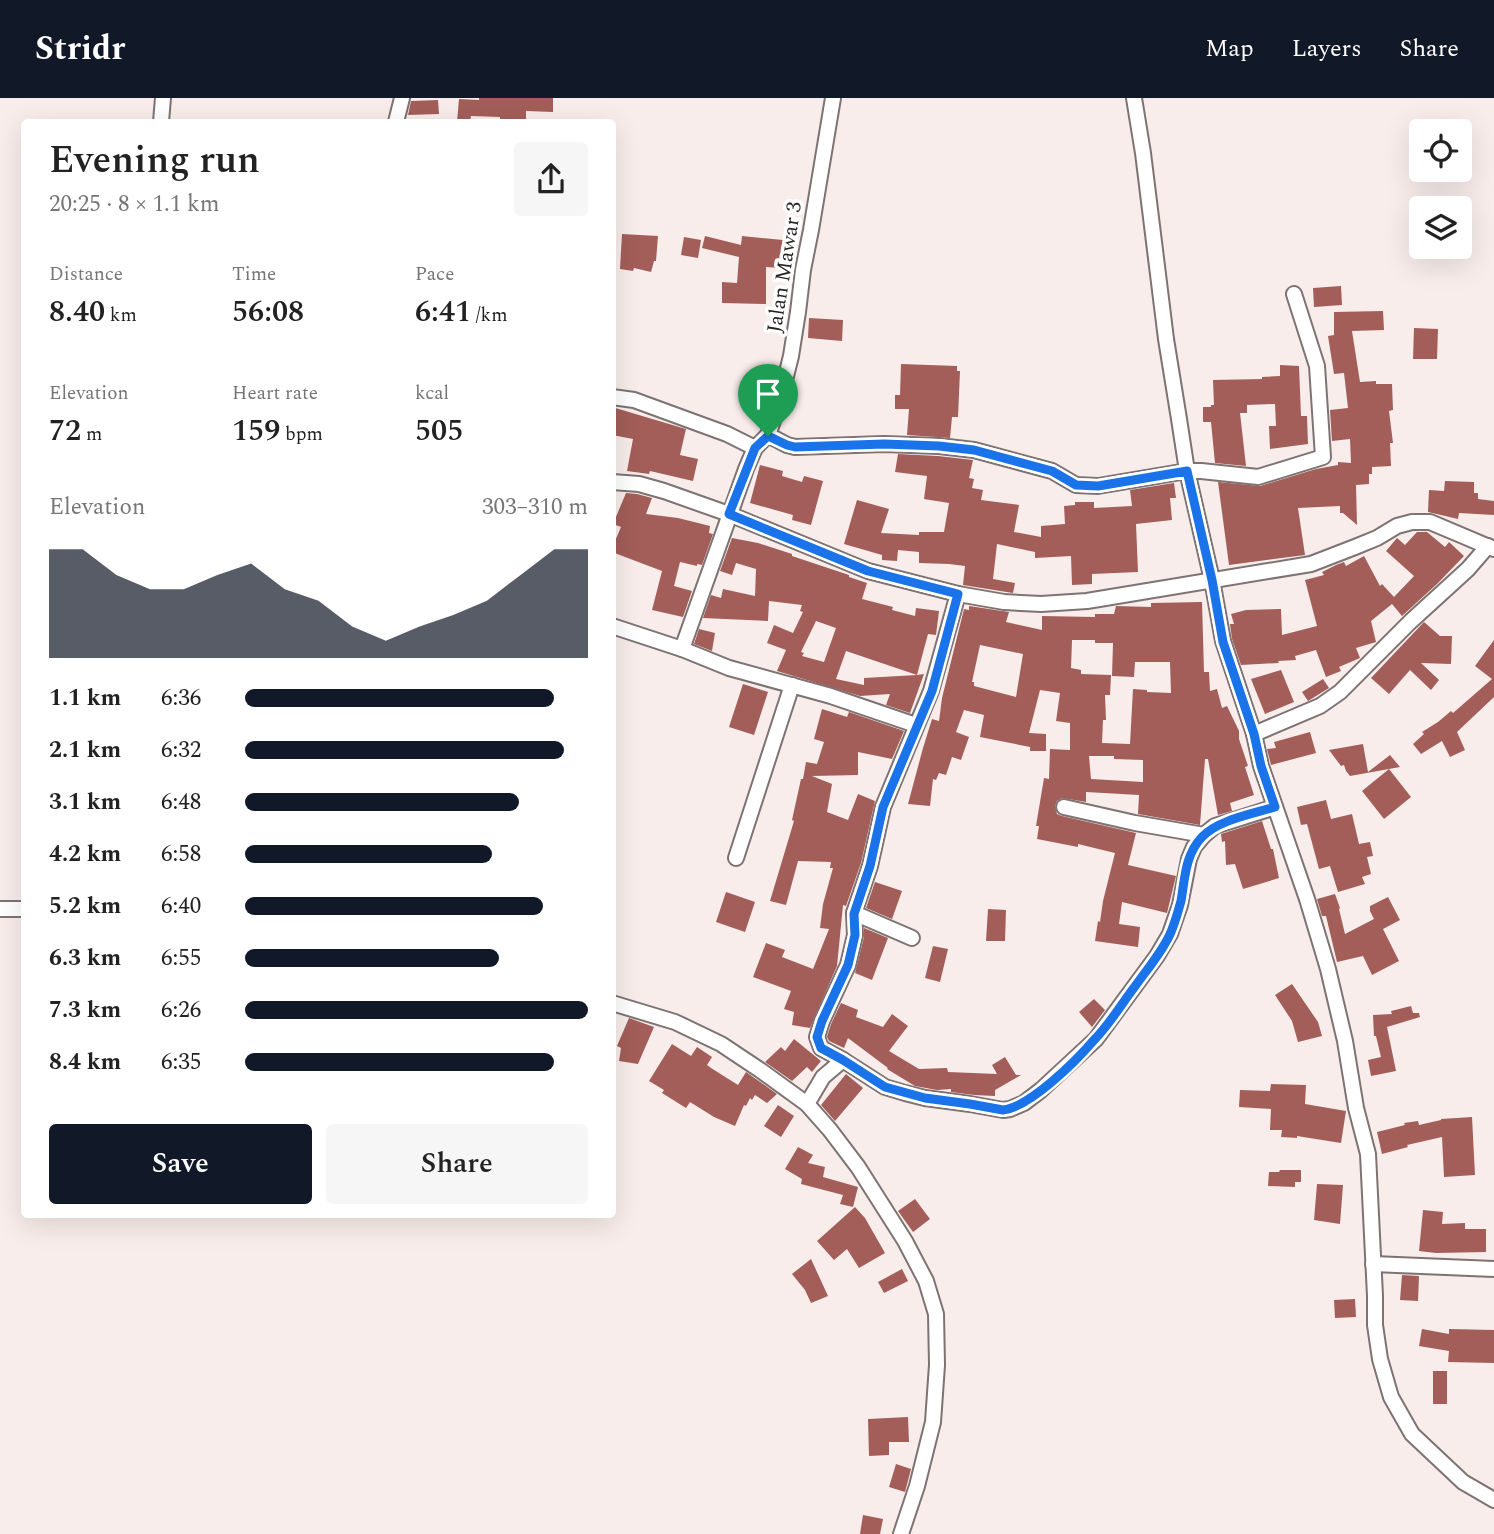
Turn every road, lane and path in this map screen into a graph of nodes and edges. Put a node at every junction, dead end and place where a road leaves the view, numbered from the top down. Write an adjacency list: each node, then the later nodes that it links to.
1 (163, 98): 5 (street)
2 (402, 98): 6 (street)
3 (833, 98): 9 (street, Jalan Mawar 3)
4 (1134, 98): 11 (street)
5 (161, 119)
6 (397, 119)
7 (1294, 293): 11 (street)
8 (616, 398): 10 (street)
9 (768, 436): 10 (street, Jalan Mawar 3); 11 (street)
10 (755, 448): 13 (street, Jalan Mawar 3)
11 (1187, 471): 15 (street)
12 (616, 482): 13 (street)
13 (729, 514): 16 (street); 18 (street, Jalan Mawar 3)
14 (1491, 547): 15 (street); 21 (street)
15 (1212, 580): 16 (street); 21 (street)
16 (958, 594): 20 (street)
17 (616, 627): 18 (street)
18 (682, 649): 19 (street)
19 (792, 685): 20 (street); 25 (street)
20 (916, 725): 28 (street)
21 (1254, 734): 23 (street)
22 (1064, 807): 24 (street)
23 (1275, 807): 24 (street); 33 (street)
24 (1204, 835): 31 (street)
25 (736, 858)
26 (0, 909): 27 (street)
27 (21, 909)
28 (854, 914): 29 (street); 31 (street)
29 (912, 937)
30 (616, 1004): 32 (street)
31 (843, 1060): 32 (street)
32 (807, 1104): 36 (street)
33 (1373, 1264): 34 (street); 35 (street)
34 (1494, 1269)
35 (1494, 1500)
36 (901, 1534)

